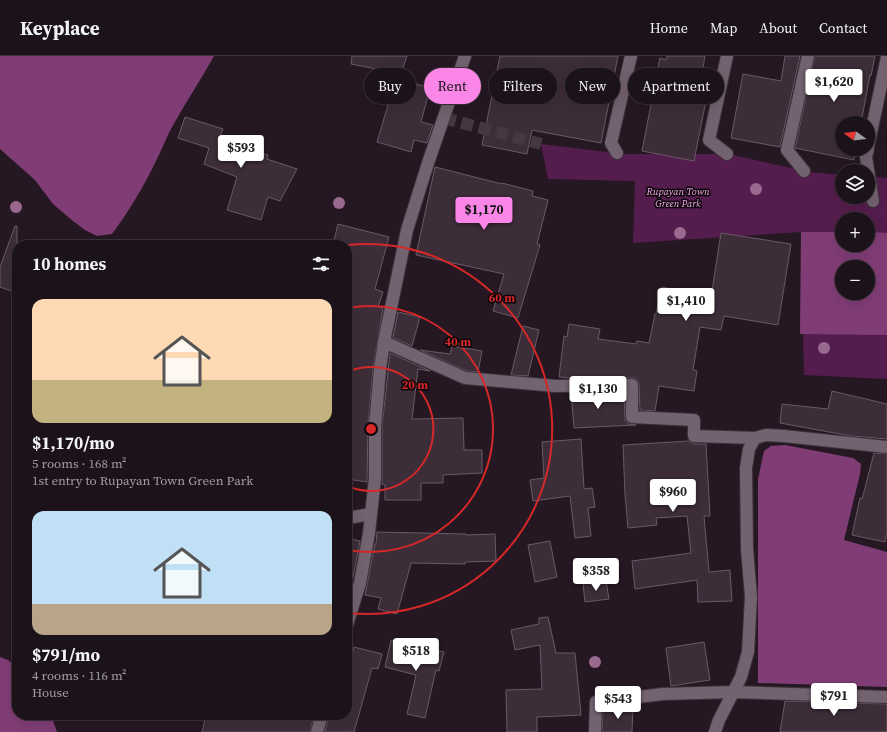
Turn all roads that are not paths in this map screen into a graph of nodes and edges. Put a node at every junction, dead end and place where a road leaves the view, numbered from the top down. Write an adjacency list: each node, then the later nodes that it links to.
1 (466, 56): 10 (street)
2 (631, 56): 7 (street)
3 (727, 56): 8 (street)
4 (808, 56): 9 (street)
5 (887, 57): 6 (street)
6 (874, 116)
7 (614, 148)
8 (727, 154)
9 (804, 171)
10 (384, 342): 11 (street); 13 (street)
11 (755, 438): 12 (street); 16 (street)
12 (887, 447)
13 (371, 514): 14 (street); 15 (street)
14 (352, 517)
15 (352, 608)
16 (733, 692): 17 (street); 20 (street); 21 (street)
17 (887, 697)
18 (321, 720): 19 (street)
19 (317, 732)
20 (595, 732)
21 (715, 732)

